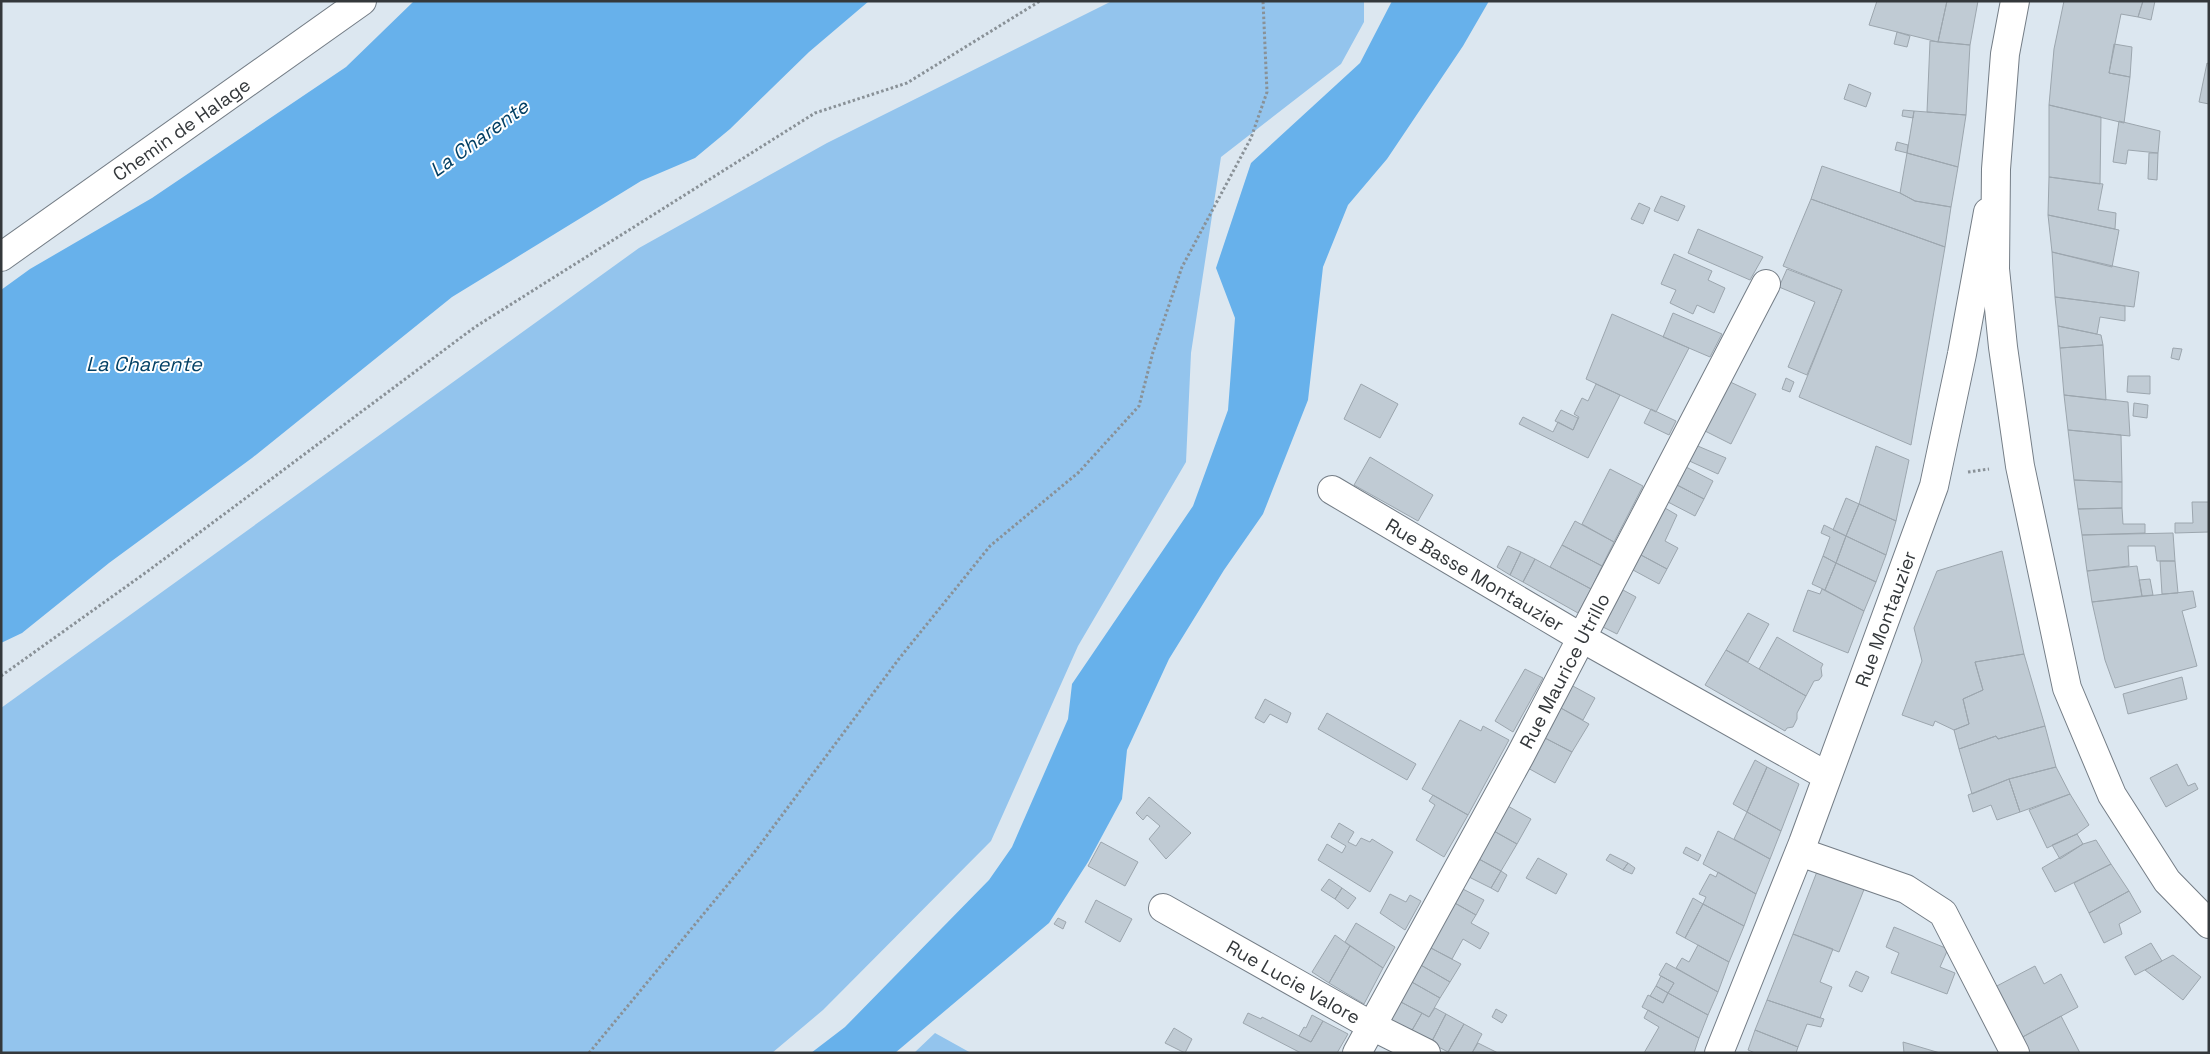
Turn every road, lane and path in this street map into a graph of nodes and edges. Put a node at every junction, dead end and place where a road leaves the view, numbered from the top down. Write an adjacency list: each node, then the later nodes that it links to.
1 (362, 1): 6 (street, Chemin de Halage)
2 (1040, 1): 12 (path)
3 (1263, 1): 18 (path)
4 (2015, 1): 5 (street)
5 (1996, 168): 8 (street); 9 (street, Rue Montauzier)
6 (1, 257)
7 (1766, 284): 11 (street, Rue Maurice Utrillo)
8 (2020, 466): 9 (path); 16 (street)
9 (1936, 475): 13 (street, Rue Montauzier)
10 (1332, 490): 11 (street, Rue Basse Montauzier)
11 (1582, 638): 13 (street, Rue Basse Montauzier); 17 (street, Rue Maurice Utrillo)
12 (1, 676)
13 (1827, 776): 14 (street, Rue Montauzier)
14 (1800, 852): 21 (street, Rue Montauzier); 22 (street)
15 (1162, 908): 17 (street, Rue Lucie Valore)
16 (2209, 924)
17 (1372, 1026): 19 (street, Rue Maurice Utrillo); 20 (street, Rue Lucie Valore)
18 (589, 1053)
19 (1357, 1053)
20 (1426, 1053)
21 (1719, 1053)
22 (2015, 1053)

